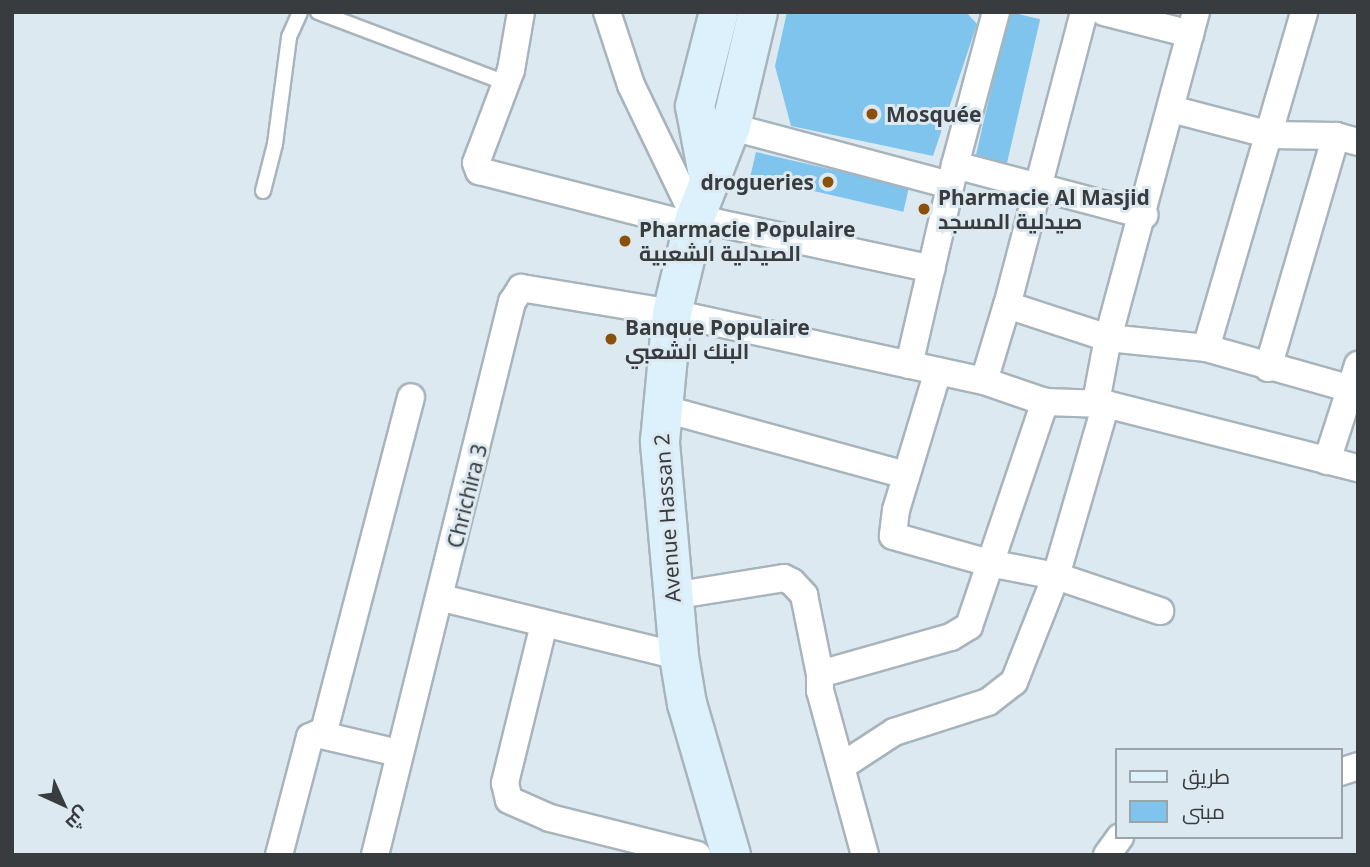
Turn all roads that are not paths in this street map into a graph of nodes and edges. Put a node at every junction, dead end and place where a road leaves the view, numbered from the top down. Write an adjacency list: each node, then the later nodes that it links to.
1 (300, 12): 21 (lane)
2 (318, 12): 13 (lane)
3 (521, 12): 13 (street)
4 (607, 12): 23 (street)
5 (719, 12): 12 (main road, Avenue Hassan 2)
6 (758, 12): 14 (main road, Avenue Hassan 2)
7 (996, 12): 19 (street)
8 (1084, 12): 20 (street)
9 (1104, 12): 11 (street)
10 (1304, 12): 17 (street)
11 (1193, 23): 15 (street)
12 (702, 76): 14 (main road); 16 (main road, Avenue Hassan 2)
13 (506, 83): 23 (street)
14 (741, 83): 16 (main road, Avenue Hassan 2)
15 (1171, 108): 17 (street); 22 (street)
16 (713, 122): 19 (street); 23 (main road, Avenue Hassan 2)
17 (1271, 135): 18 (street); 28 (street)
18 (1347, 139): 30 (street)
19 (953, 175): 20 (street); 24 (street)
20 (1038, 189): 22 (street); 25 (street)
21 (263, 191)
22 (1144, 215): 27 (street)
23 (694, 222): 24 (street); 26 (main road, Avenue Hassan 2)
24 (932, 269): 29 (street)
25 (1007, 305): 27 (street); 33 (street)
26 (672, 313): 29 (street); 37 (main road, Avenue Hassan 2); 44 (street, Chrichira 3)
27 (1108, 338): 28 (street); 36 (street)
28 (1206, 348): 30 (street)
29 (909, 365): 31 (street)
30 (1268, 368): 32 (street)
31 (937, 371): 33 (street); 40 (street)
32 (1354, 377): 38 (street)
33 (985, 381): 35 (street)
34 (411, 397): 49 (street)
35 (1045, 402): 36 (street); 41 (street)
36 (1101, 403): 38 (street); 42 (street)
37 (662, 408): 40 (street); 43 (main road, Avenue Hassan 2)
38 (1327, 461): 39 (street)
39 (1358, 468)
40 (906, 475): 41 (street)
41 (989, 563): 42 (street); 48 (street)
42 (1056, 576): 45 (street); 51 (street)
43 (672, 596): 47 (main road, Avenue Hassan 2); 48 (street)
44 (442, 598): 46 (street); 50 (street, Chrichira 3)
45 (1160, 611)
46 (544, 624): 47 (street); 55 (street)
47 (679, 656): 56 (main road, Avenue Hassan 2)
48 (820, 674): 51 (street)
49 (323, 735): 50 (street); 53 (street)
50 (398, 753): 54 (street, Chrichira 3)
51 (842, 766): 57 (street)
52 (1119, 839): 58 (street)
53 (279, 855)
54 (375, 855)
55 (697, 855)
56 (732, 855)
57 (864, 855)
58 (1107, 855)

